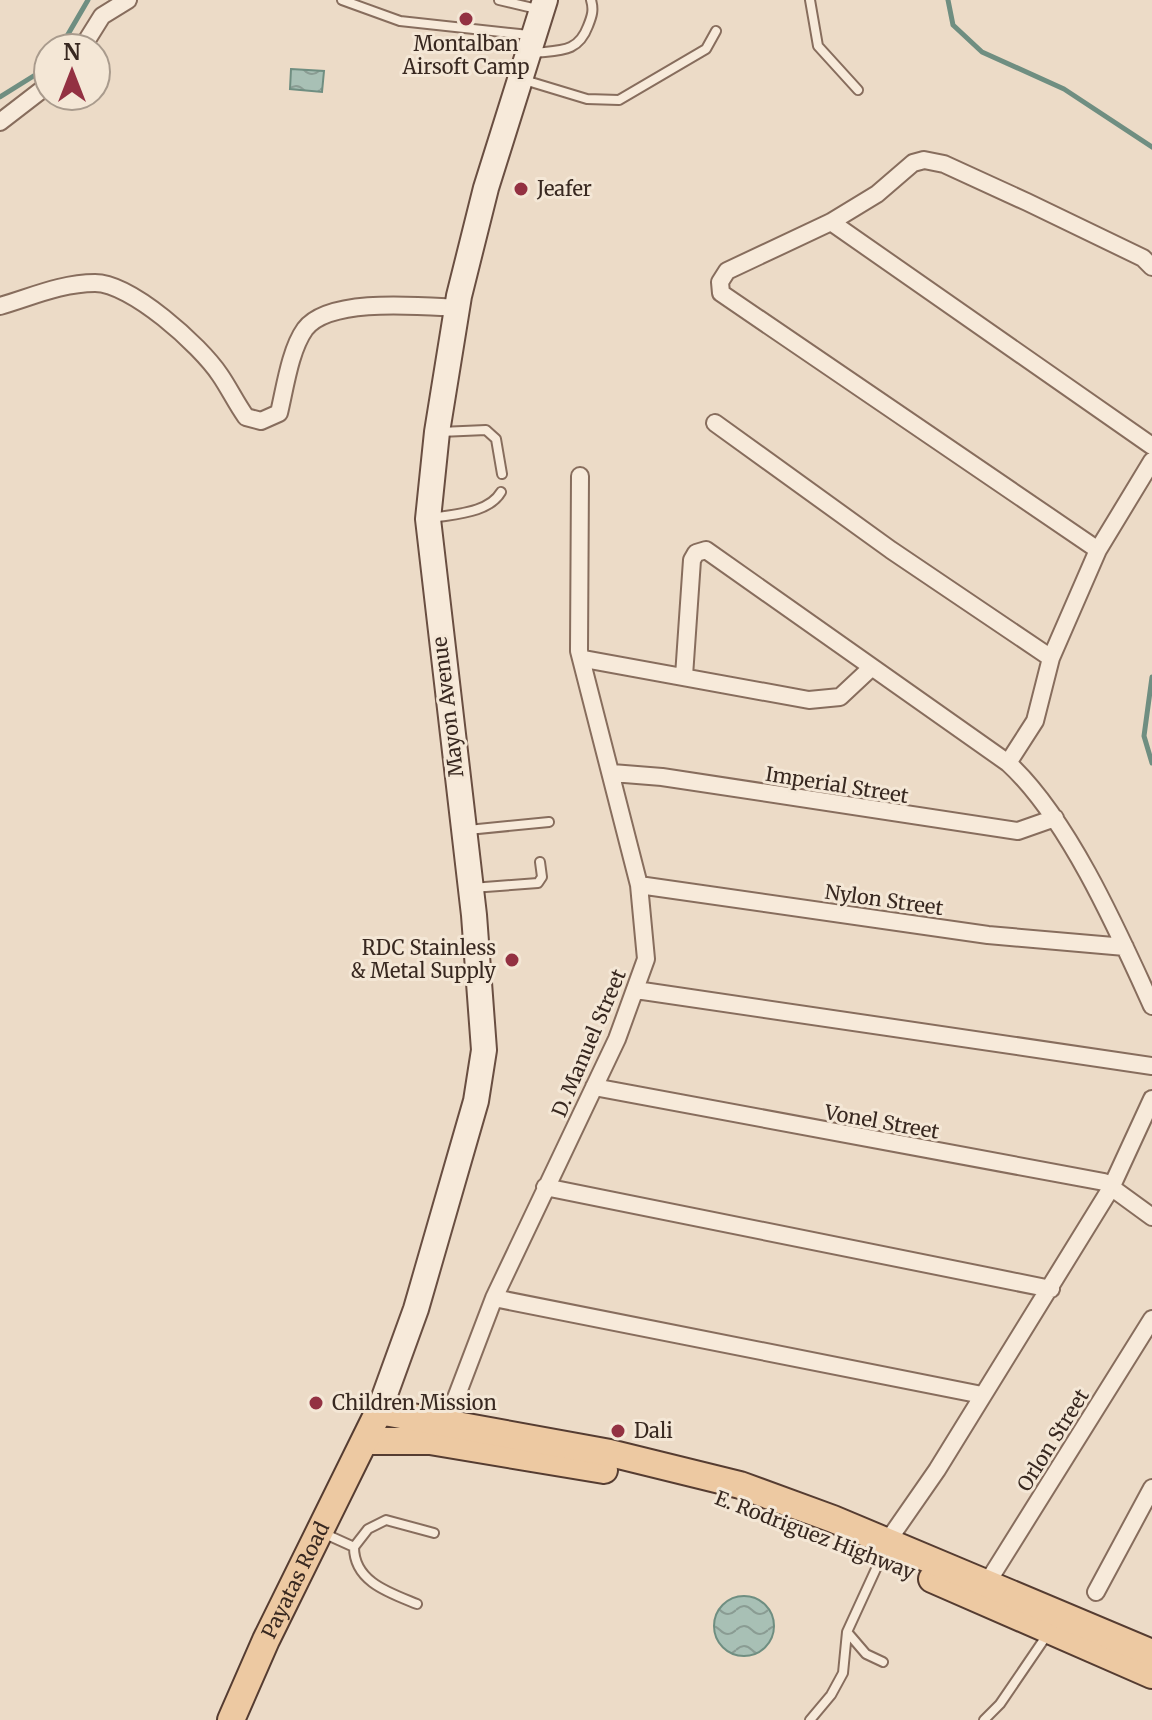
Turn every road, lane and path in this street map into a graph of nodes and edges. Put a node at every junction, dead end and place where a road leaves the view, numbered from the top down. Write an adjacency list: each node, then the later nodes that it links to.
1 (128, 0): 8 (street)
2 (342, 0): 9 (lane)
3 (499, 0): 6 (lane)
4 (591, 0): 9 (lane)
5 (810, 0): 11 (lane)
6 (543, 5): 9 (main road, Mayon Avenue)
7 (716, 31): 10 (lane)
8 (92, 32)
9 (531, 45): 10 (main road, Mayon Avenue)
10 (521, 79): 17 (main road, Mayon Avenue)
11 (858, 90)
12 (32, 97): 13 (street)
13 (0, 122)
14 (831, 222): 15 (street); 20 (street); 26 (street)
15 (1152, 267)
16 (0, 306): 17 (street)
17 (457, 308): 19 (main road, Mayon Avenue)
18 (715, 423): 27 (street)
19 (437, 432): 22 (lane); 25 (main road, Mayon Avenue)
20 (1152, 446)
21 (1152, 461): 26 (street)
22 (502, 474)
23 (580, 476): 28 (street, D. Manuel Street)
24 (501, 492): 25 (lane)
25 (428, 519): 35 (main road, Mayon Avenue)
26 (1098, 550): 27 (street)
27 (1051, 658): 31 (street)
28 (584, 659): 30 (street); 32 (street, D. Manuel Street)
29 (871, 668): 30 (street); 30 (street); 31 (street)
30 (684, 676)
31 (1008, 763): 33 (street)
32 (612, 773): 33 (street, Imperial Street); 37 (street, D. Manuel Street)
33 (1055, 818): 39 (street)
34 (549, 822): 35 (lane)
35 (463, 830): 38 (main road, Mayon Avenue)
36 (540, 862): 38 (lane)
37 (639, 885): 39 (street, Nylon Street); 40 (street, D. Manuel Street)
38 (471, 888): 52 (main road, Mayon Avenue)
39 (1125, 947): 41 (street)
40 (636, 990): 42 (street); 43 (street, D. Manuel Street)
41 (1152, 1006)
42 (1152, 1066)
43 (594, 1087): 45 (street, D. Manuel Street); 46 (street, Vonel Street)
44 (1152, 1099): 46 (street)
45 (545, 1187): 48 (street); 49 (street, D. Manuel Street)
46 (1111, 1188): 47 (street, Vonel Street); 48 (street)
47 (1152, 1217)
48 (1051, 1289): 51 (street)
49 (494, 1298): 51 (street); 53 (street, D. Manuel Street)
50 (1152, 1319): 61 (street, Orlon Street)
51 (982, 1395): 60 (street)
52 (379, 1411): 53 (main road, E. Rodriguez Highway); 54 (main road, Payatas Road)
53 (446, 1424): 56 (main road, E. Rodriguez Highway)
54 (366, 1441): 56 (main road, E. Rodriguez Highway); 57 (main road, Payatas Road)
55 (1152, 1488): 62 (street)
56 (831, 1527): 60 (main road, E. Rodriguez Highway)
57 (319, 1531): 59 (lane); 69 (main road, Payatas Road)
58 (434, 1533): 59 (lane)
59 (354, 1547): 63 (lane)
60 (884, 1550): 61 (main road, E. Rodriguez Highway); 64 (main road, E. Rodriguez Highway); 65 (lane)
61 (987, 1583): 64 (main road, E. Rodriguez Highway)
62 (1096, 1592)
63 (417, 1604)
64 (1064, 1626): 66 (main road, E. Rodriguez Highway); 68 (main road, E. Rodriguez Highway); 71 (lane)
65 (847, 1632): 67 (lane); 70 (lane)
66 (1152, 1653)
67 (883, 1662)
68 (1152, 1675)
69 (231, 1720)
70 (810, 1720)
71 (984, 1720)

